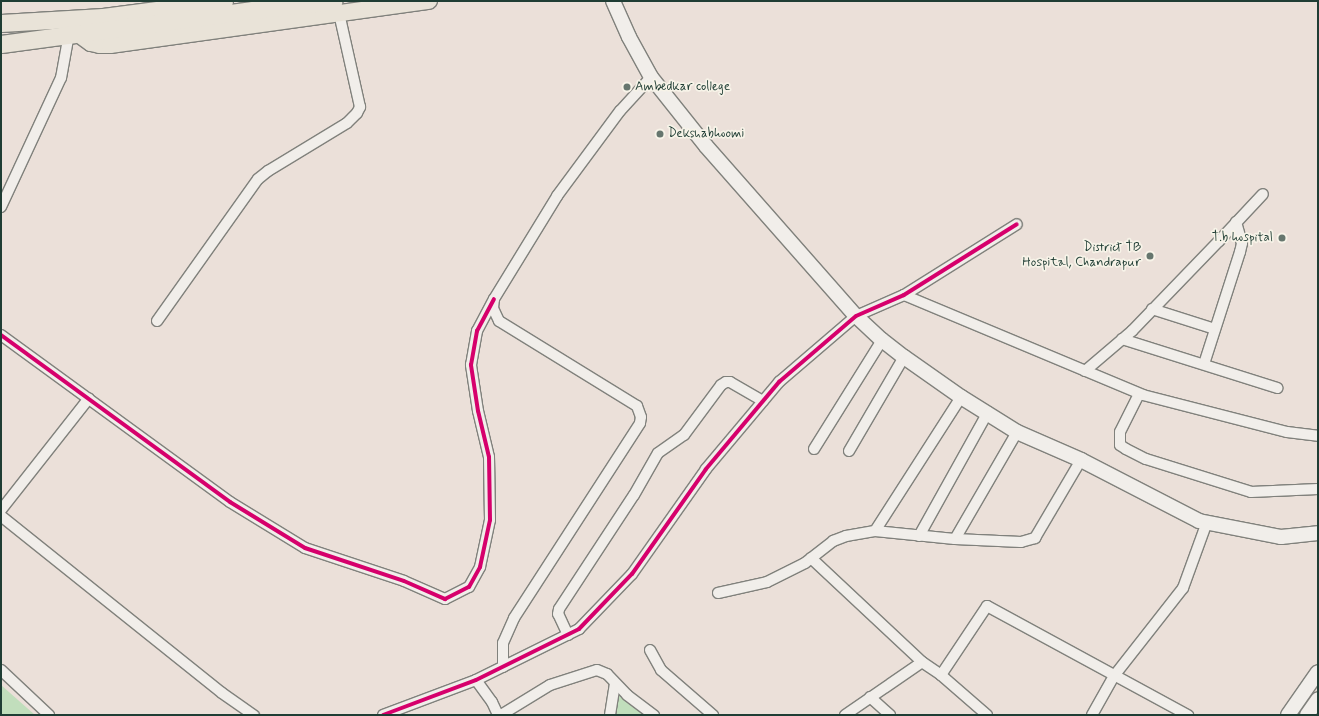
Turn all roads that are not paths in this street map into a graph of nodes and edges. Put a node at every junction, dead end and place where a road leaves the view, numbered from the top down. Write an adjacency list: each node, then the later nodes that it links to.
1 (224, 1): 5 (highway)
2 (429, 1): 4 (main road)
3 (613, 1): 8 (main road)
4 (336, 7): 6 (highway); 6 (main road); 17 (street)
5 (1, 23)
6 (73, 34): 7 (highway); 10 (street)
7 (1, 44)
8 (651, 77): 14 (street); 16 (main road)
9 (1263, 194): 11 (street)
10 (1, 208)
11 (1236, 222): 15 (street); 18 (street)
12 (1017, 224): 13 (street)
13 (904, 295): 16 (street); 24 (street)
14 (494, 299): 28 (street); 49 (street)
15 (1152, 309): 18 (street); 20 (street)
16 (856, 316): 21 (main road); 29 (street)
17 (157, 321)
18 (1215, 329): 23 (street)
19 (1, 335): 28 (street)
20 (1122, 339): 23 (street); 24 (street)
21 (882, 340): 22 (main road); 33 (street)
22 (904, 358): 27 (main road); 34 (street)
23 (1204, 364): 25 (street)
24 (1085, 371): 26 (street)
25 (1277, 388)
26 (1139, 394): 32 (street); 36 (street)
27 (961, 397): 30 (main road); 40 (street)
28 (89, 398): 37 (street)
29 (763, 401): 46 (street); 46 (street)
30 (988, 412): 31 (main road); 42 (street)
31 (1017, 432): 35 (main road); 43 (street)
32 (1318, 436)
33 (814, 449)
34 (849, 451)
35 (1081, 460): 39 (main road); 43 (street)
36 (1318, 489)
37 (1, 510)
38 (1, 516): 59 (street)
39 (1207, 522): 41 (main road); 53 (street)
40 (876, 531): 42 (street); 44 (street)
41 (1318, 533)
42 (919, 536): 43 (street)
43 (955, 539)
44 (811, 558): 45 (street); 48 (street)
45 (718, 593)
46 (568, 635): 49 (street)
47 (650, 650): 64 (street)
48 (922, 662): 52 (street); 56 (street)
49 (502, 667): 54 (street)
50 (1, 670): 58 (street)
51 (1318, 672): 70 (main road)
52 (941, 675): 53 (street); 67 (street)
53 (1114, 676): 68 (street); 69 (street)
54 (476, 680): 60 (street); 61 (street)
55 (615, 683): 61 (street); 62 (street); 63 (street)
56 (870, 697): 65 (street); 66 (street)
57 (1318, 699): 71 (main road)
58 (49, 715)
59 (254, 715)
60 (383, 715)
61 (500, 715)
62 (610, 715)
63 (654, 715)
64 (713, 715)
65 (845, 715)
66 (890, 715)
67 (987, 715)
68 (1092, 715)
69 (1188, 715)
70 (1288, 715)
71 (1307, 715)

